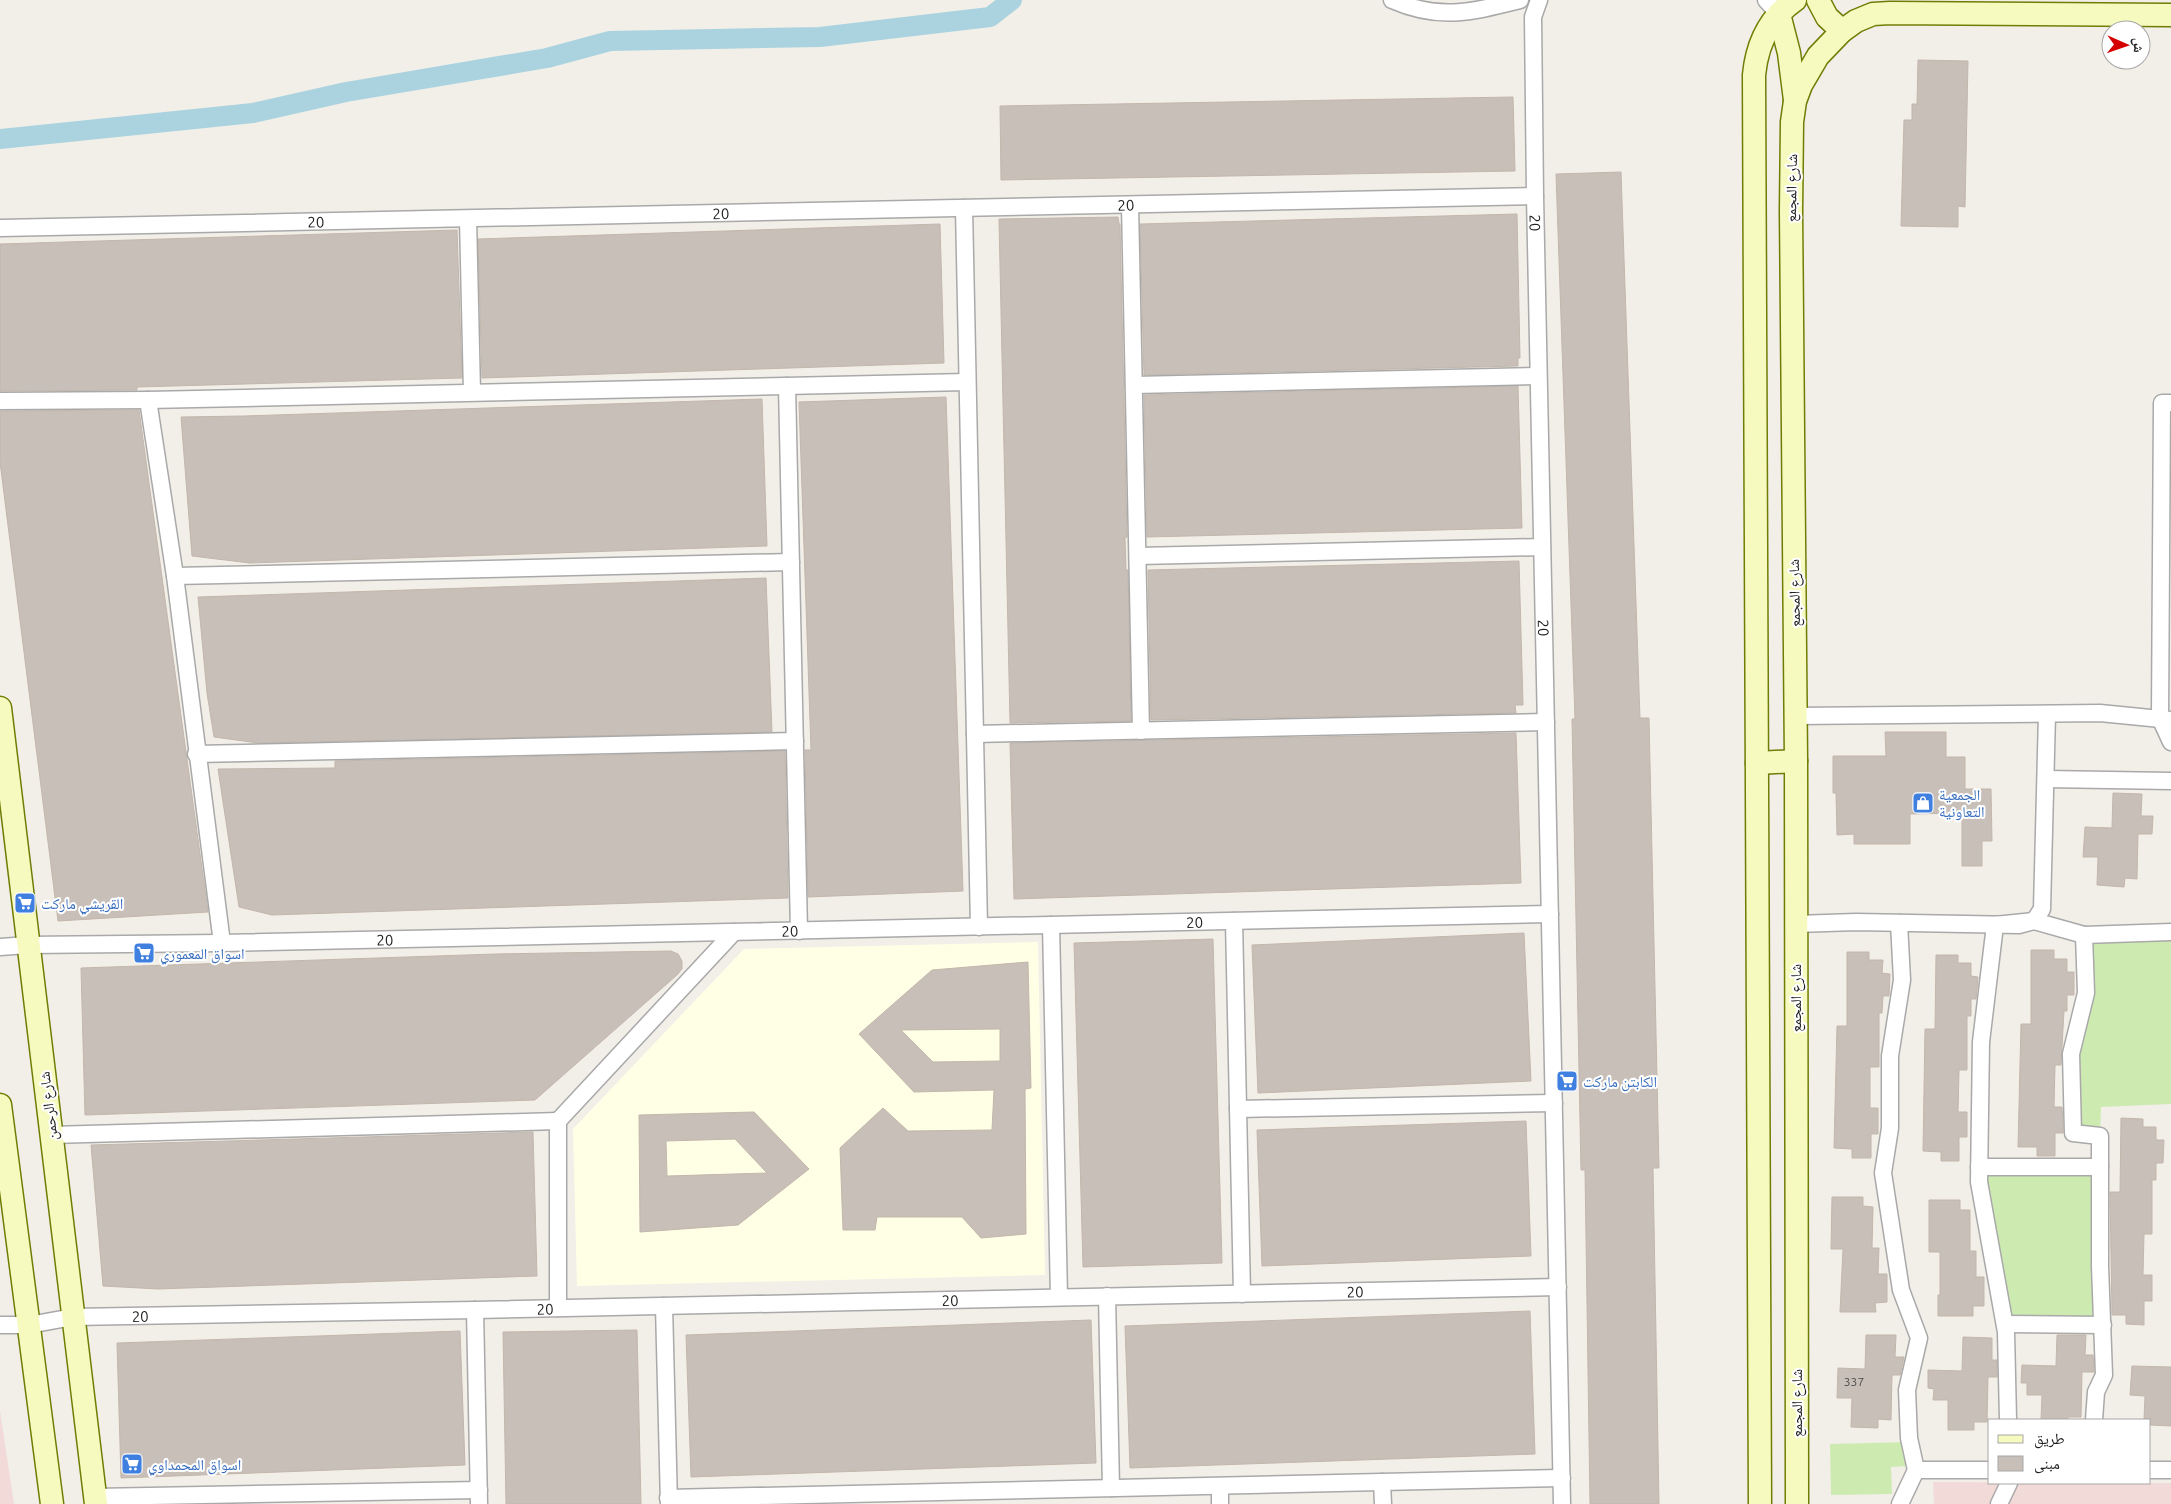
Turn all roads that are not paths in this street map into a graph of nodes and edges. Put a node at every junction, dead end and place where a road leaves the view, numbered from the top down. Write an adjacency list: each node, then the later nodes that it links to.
1 (1392, 0): 2 (street)
2 (1520, 0)
3 (1538, 0): 9 (street)
4 (1818, 0): 7 (street)
5 (1780, 5): 8 (street); 38 (street)
6 (2171, 16): 7 (street, شارع المجمع)
7 (1842, 31): 8 (street, شارع المجمع)
8 (1795, 101): 29 (street, شارع المجمع)
9 (1535, 196): 10 (street, 20); 14 (street, 20)
10 (1130, 205): 11 (street, 20); 16 (street)
11 (964, 208): 12 (street, 20); 15 (street)
12 (468, 219): 13 (street, 20); 18 (street)
13 (0, 228)
14 (1538, 376): 16 (street); 22 (street, 20)
15 (967, 382): 17 (street); 33 (street)
16 (1134, 384): 23 (street)
17 (787, 386): 18 (street); 24 (street)
18 (472, 392): 19 (street)
19 (148, 400): 20 (street); 25 (street)
20 (0, 401)
21 (2171, 403): 26 (street)
22 (1542, 547): 23 (street); 31 (street, 20)
23 (1138, 556): 32 (street)
24 (791, 562): 25 (street); 34 (street)
25 (175, 576): 36 (street)
26 (2166, 587): 30 (street)
27 (0, 708): 54 (street, شارع الرحمن)
28 (2047, 714): 29 (street); 30 (street); 39 (street)
29 (1795, 716): 37 (street, شارع المجمع)
30 (2165, 719): 35 (street)
31 (1546, 722): 32 (street); 41 (street, 20)
32 (1141, 731): 33 (street)
33 (975, 734): 48 (street)
34 (794, 741): 36 (street); 49 (street)
35 (2171, 742)
36 (196, 754): 53 (street)
37 (1796, 761): 38 (street); 45 (street, شارع المجمع)
38 (1757, 763): 96 (street)
39 (2046, 779): 40 (street); 43 (street)
40 (2171, 781)
41 (1550, 914): 42 (street, 20); 56 (street, 20)
42 (1234, 921): 46 (street, 20); 58 (street)
43 (2034, 921): 47 (street); 52 (street)
44 (1899, 923): 45 (street); 47 (street); 78 (street)
45 (1796, 924): 97 (street, شارع المجمع)
46 (1051, 925): 48 (street, 20); 67 (street)
47 (1995, 925): 63 (street)
48 (979, 927): 49 (street, 20)
49 (798, 931): 50 (street, 20)
50 (734, 932): 53 (street, 20); 59 (street)
51 (2171, 932): 52 (street)
52 (2084, 935): 62 (street)
53 (222, 943): 54 (street, 20)
54 (28, 945): 55 (street, 20); 60 (street, شارع الرحمن)
55 (0, 948)
56 (1554, 1103): 58 (street); 64 (street, 20)
57 (0, 1105): 61 (street)
58 (1238, 1109): 65 (street)
59 (558, 1121): 60 (street); 69 (street)
60 (51, 1135): 71 (street, شارع الرحمن)
61 (2, 1136): 74 (street)
62 (2100, 1167): 63 (street); 75 (street)
63 (1979, 1168): 72 (street)
64 (1558, 1287): 65 (street, 20); 82 (street, 20)
65 (1242, 1294): 66 (street, 20)
66 (1107, 1296): 67 (street, 20); 86 (street)
67 (1059, 1297): 68 (street, 20)
68 (664, 1306): 69 (street, 20); 91 (street)
69 (558, 1308): 70 (street, 20)
70 (475, 1310): 71 (street, 20); 87 (street)
71 (73, 1317): 74 (street, 20); 90 (street, شارع الرحمن)
72 (2004, 1324): 75 (street); 76 (street)
73 (0, 1325): 74 (street)
74 (29, 1325): 92 (street)
75 (2102, 1326): 77 (street)
76 (2008, 1419)
77 (2094, 1419)
78 (1916, 1470): 79 (street); 98 (street)
79 (1988, 1470)
80 (2151, 1470): 81 (street)
81 (2171, 1470)
82 (1562, 1478): 83 (street); 95 (street, 20)
83 (1382, 1482): 85 (street); 94 (street)
84 (2009, 1484): 99 (street)
85 (1220, 1486): 86 (street); 93 (street)
86 (1111, 1488): 88 (street)
87 (479, 1497): 90 (street)
88 (1036, 1497): 89 (street)
89 (859, 1499): 91 (street)
90 (95, 1500)
91 (669, 1501)
92 (52, 1504)
93 (1220, 1504)
94 (1383, 1504)
95 (1562, 1504)
96 (1760, 1504)
97 (1797, 1504)
98 (1900, 1504)
99 (1999, 1504)

